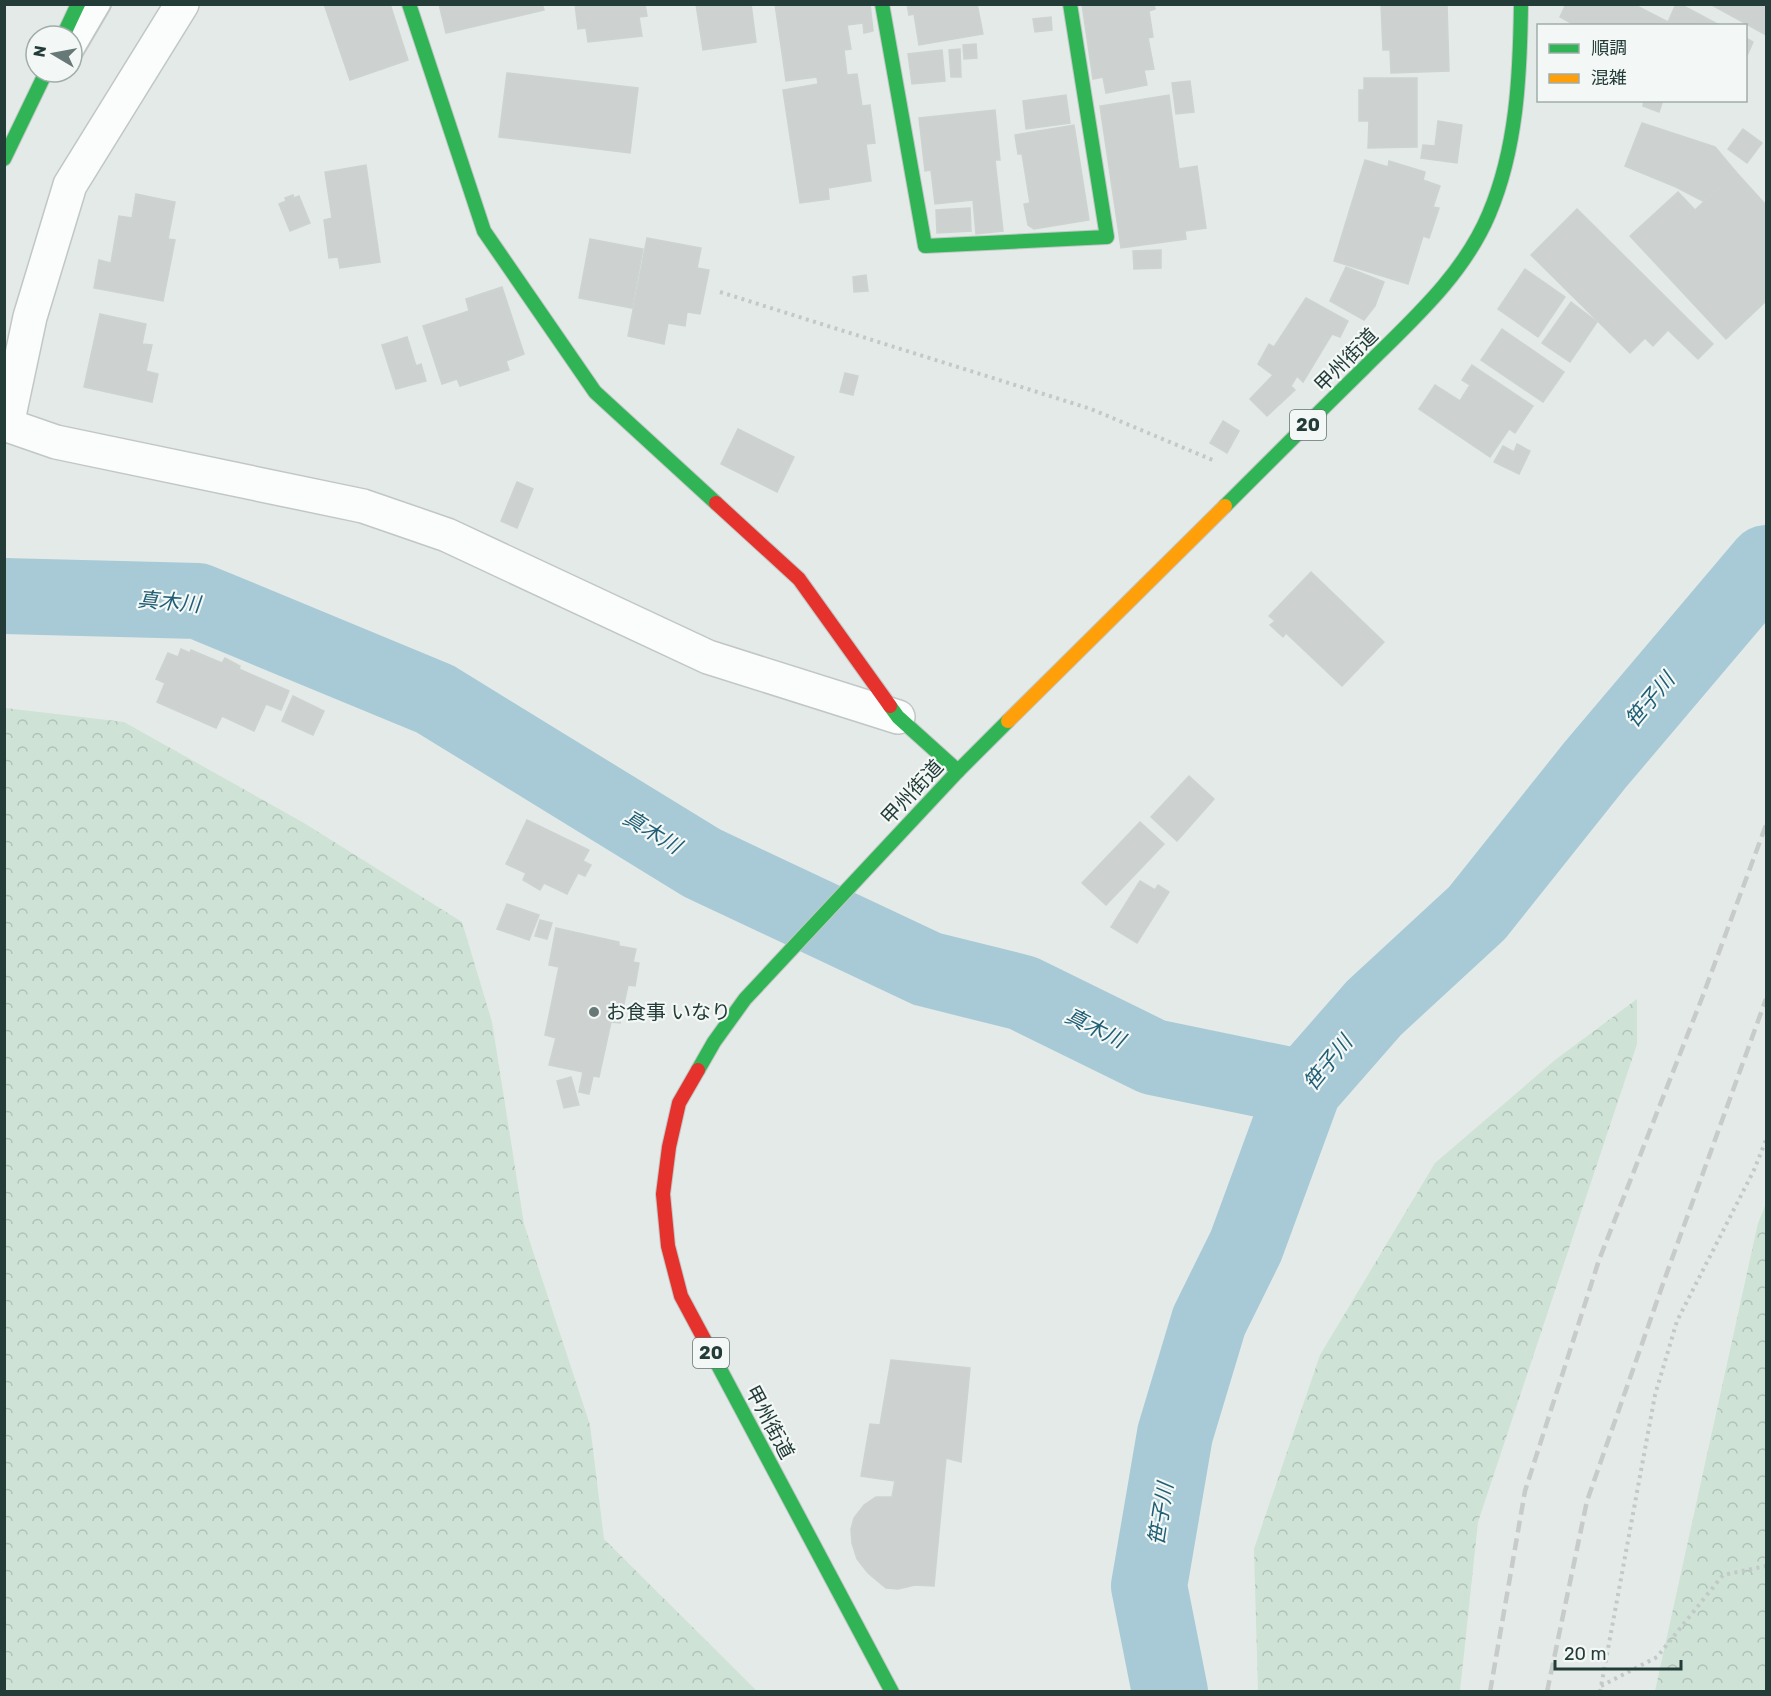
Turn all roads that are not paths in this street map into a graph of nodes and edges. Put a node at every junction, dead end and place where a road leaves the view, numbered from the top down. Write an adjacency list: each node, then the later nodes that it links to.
1 (78, 4): 8 (main road)
2 (99, 4): 9 (lane)
3 (182, 4): 14 (street)
4 (409, 4): 15 (main road)
5 (882, 4): 6 (main road)
6 (1070, 4)
7 (1521, 4): 16 (main road, 甲州街道 / 20)
8 (69, 24)
9 (84, 30)
10 (40, 84): 12 (main road)
11 (52, 84): 13 (lane)
12 (4, 159)
13 (4, 164)
14 (5, 424): 15 (street)
15 (898, 717): 16 (main road)
16 (958, 771): 17 (main road, 甲州街道 / 20)
17 (892, 1692)

